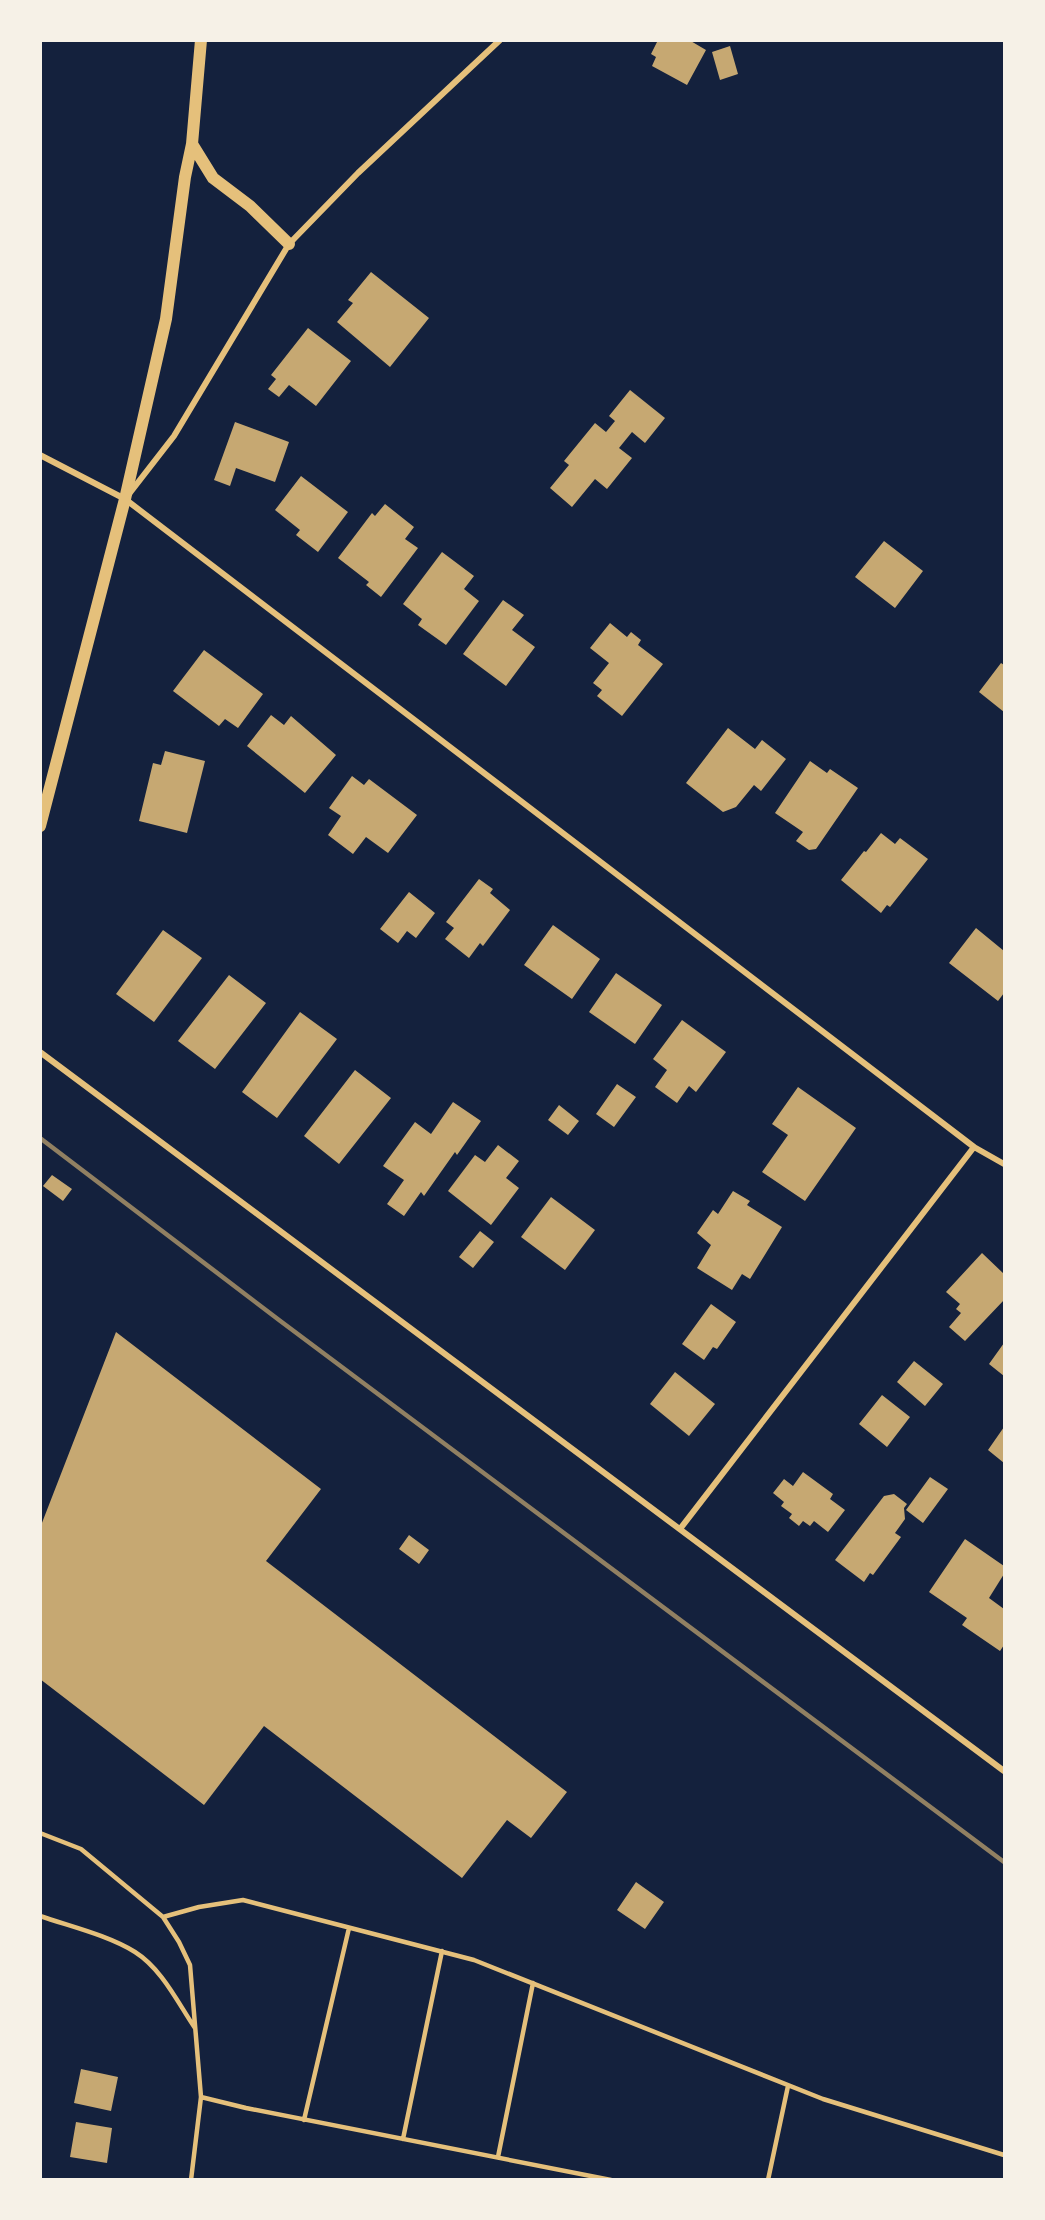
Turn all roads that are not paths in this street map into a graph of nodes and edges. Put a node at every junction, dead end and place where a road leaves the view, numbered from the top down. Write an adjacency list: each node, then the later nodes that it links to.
1 (201, 40): 3 (main road)
2 (500, 40): 4 (street)
3 (192, 144): 4 (main road); 6 (main road)
4 (289, 244): 6 (street)
5 (40, 455): 6 (street)
6 (125, 499): 7 (main road); 9 (street)
7 (40, 826)
8 (40, 1052): 11 (street)
9 (974, 1147): 10 (street); 11 (street)
10 (1005, 1164)
11 (680, 1529): 12 (street)
12 (1005, 1771)
13 (40, 1833): 15 (lane)
14 (40, 1916): 19 (lane)
15 (162, 1917): 16 (lane); 19 (lane)
16 (349, 1928): 17 (lane); 22 (lane)
17 (442, 1951): 18 (lane); 23 (lane)
18 (533, 1983): 20 (lane); 25 (lane)
19 (196, 2030): 21 (lane)
20 (788, 2086): 24 (lane); 28 (lane)
21 (201, 2097): 22 (lane); 26 (lane)
22 (304, 2120): 23 (lane)
23 (403, 2139): 25 (lane)
24 (1005, 2155)
25 (498, 2157): 27 (lane)
26 (191, 2180)
27 (611, 2180)
28 (768, 2180)

